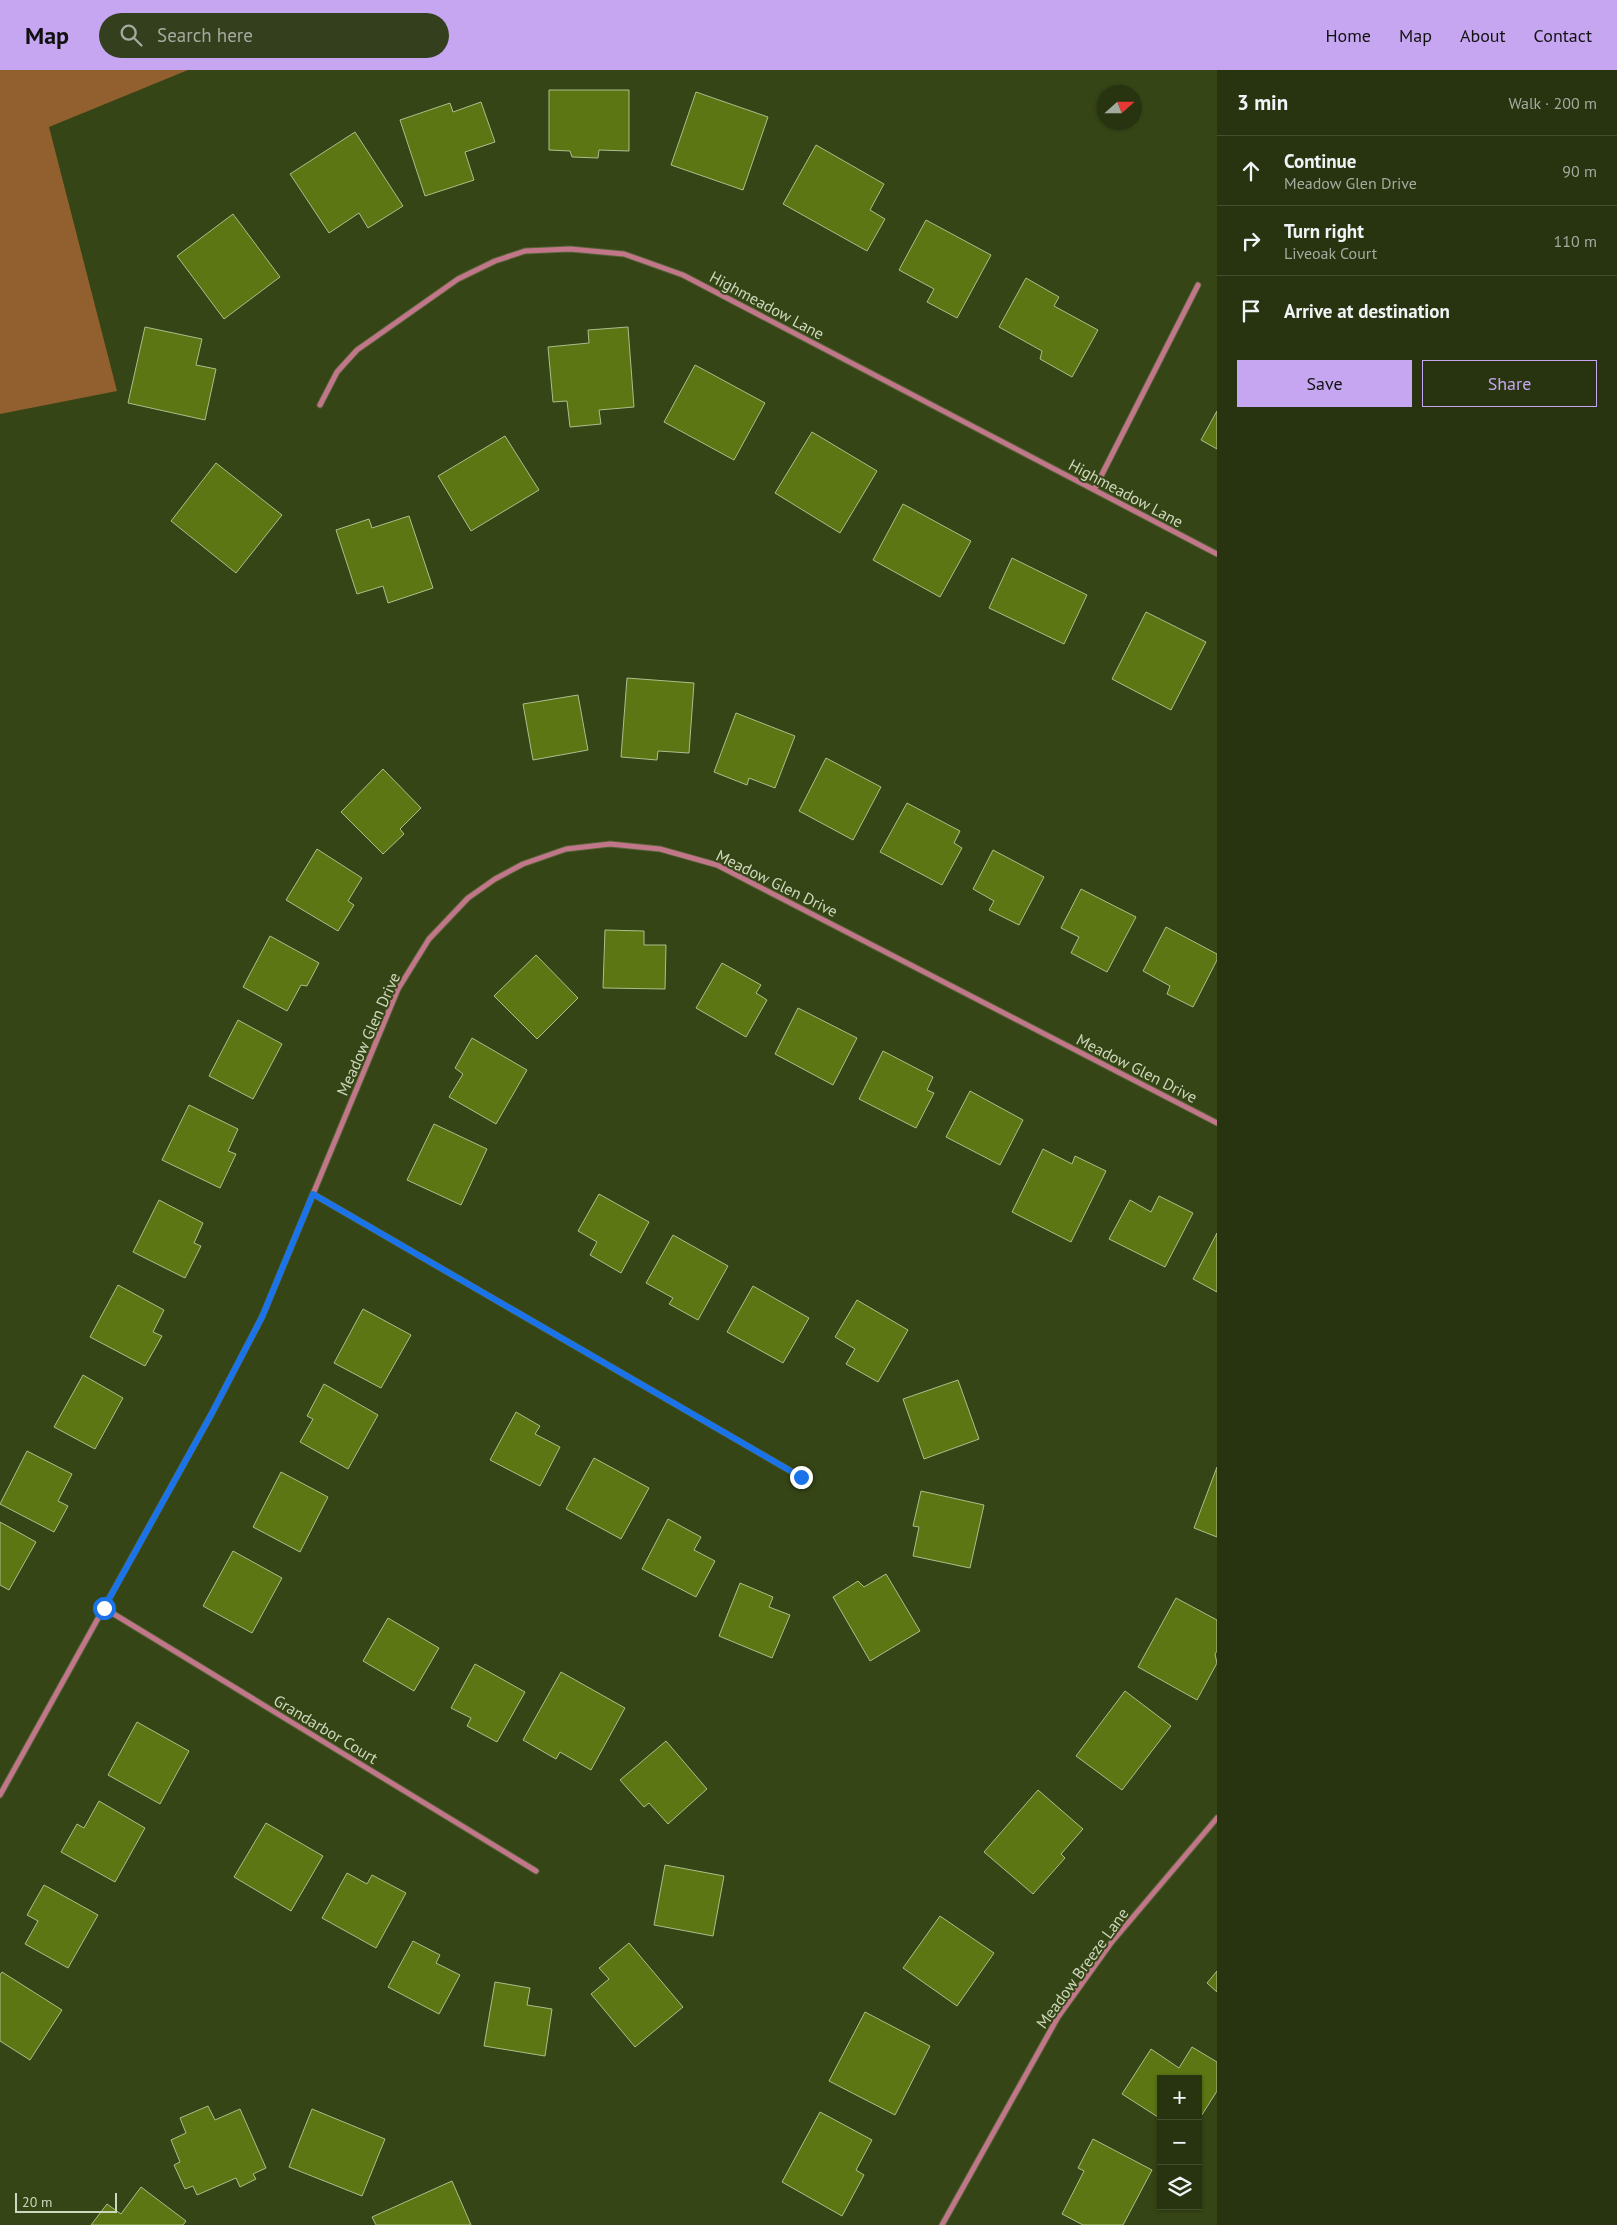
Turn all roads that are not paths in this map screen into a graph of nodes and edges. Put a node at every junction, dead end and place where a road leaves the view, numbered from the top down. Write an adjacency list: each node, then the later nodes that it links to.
1 (1198, 285): 3 (street)
2 (320, 405): 3 (street, Highmeadow Lane)
3 (1094, 490): 4 (street, Highmeadow Lane)
4 (1217, 554)
5 (1217, 1123): 6 (street, Meadow Glen Drive)
6 (313, 1194): 7 (street); 8 (street, Meadow Glen Drive)
7 (801, 1477)
8 (104, 1608): 9 (street, Meadow Glen Drive); 11 (street, Grandarbor Court)
9 (0, 1795)
10 (1217, 1818): 12 (street, Meadow Breeze Lane)
11 (536, 1871)
12 (942, 2225)

